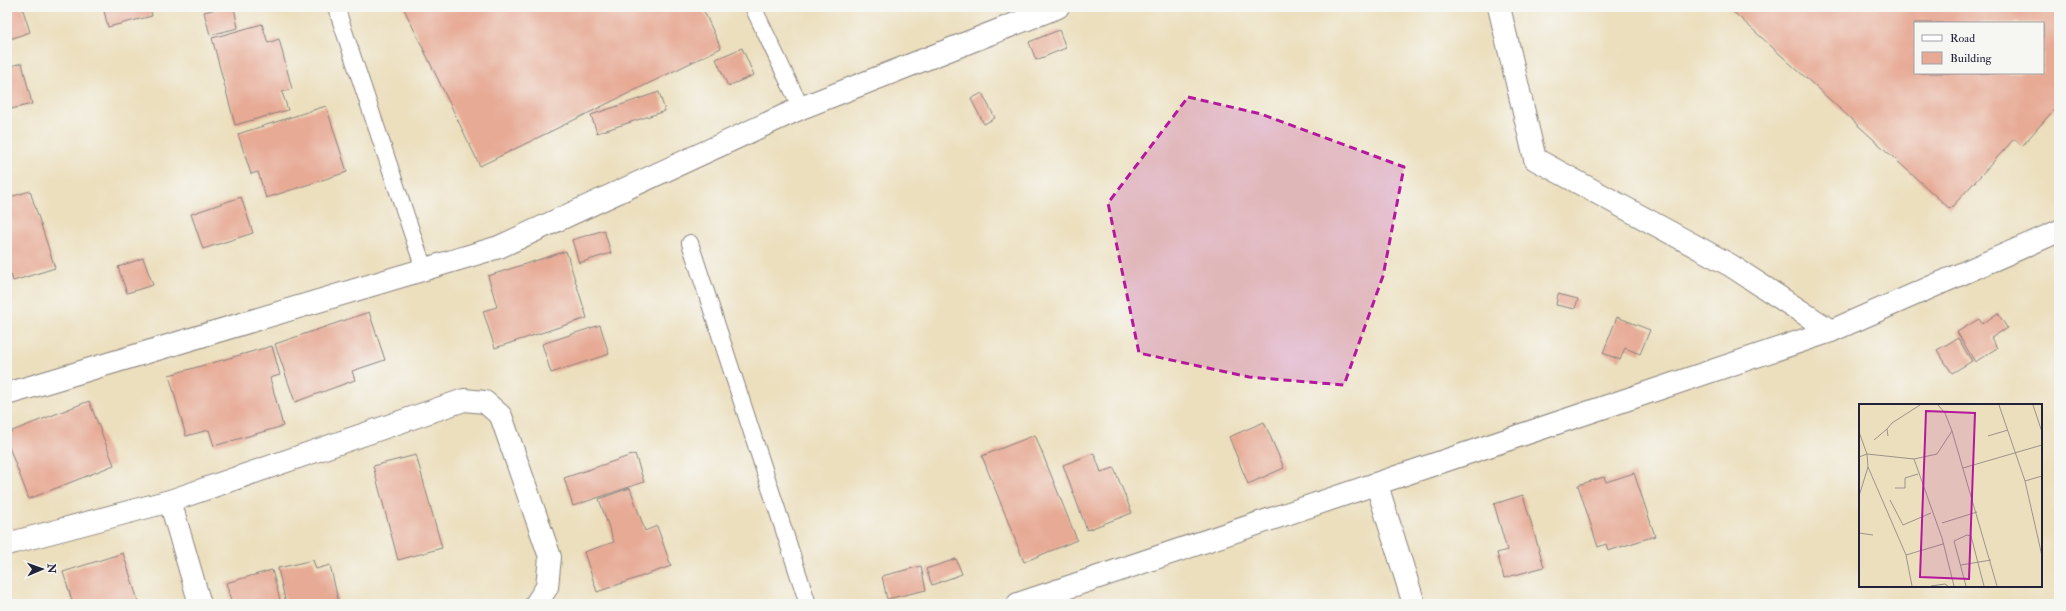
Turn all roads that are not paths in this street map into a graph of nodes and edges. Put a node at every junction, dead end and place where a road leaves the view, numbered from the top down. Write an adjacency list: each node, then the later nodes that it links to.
1 (336, 7): 8 (lane)
2 (753, 7): 5 (lane)
3 (1058, 7): 5 (street)
4 (1499, 7): 9 (street)
5 (801, 108): 8 (street)
6 (2059, 231): 9 (street)
7 (690, 243): 16 (lane)
8 (424, 270): 10 (street)
9 (1831, 331): 11 (street)
10 (7, 394)
11 (1377, 485): 17 (street); 18 (street)
12 (170, 501): 13 (street); 14 (street); 15 (street)
13 (7, 544)
14 (200, 604)
15 (536, 604)
16 (808, 604)
17 (1018, 604)
18 (1414, 604)

